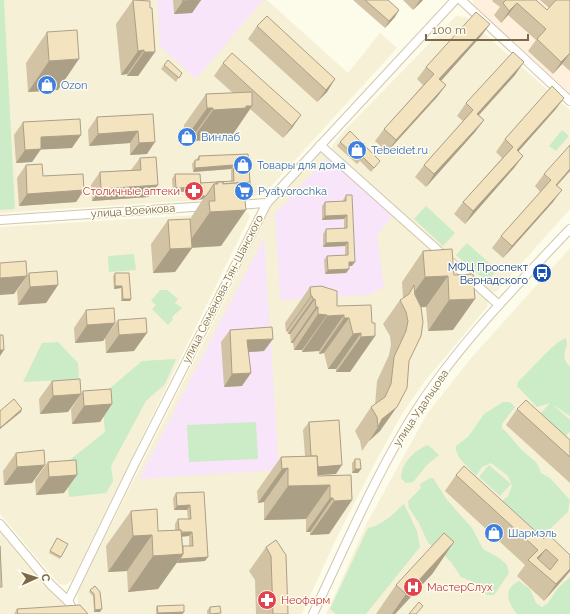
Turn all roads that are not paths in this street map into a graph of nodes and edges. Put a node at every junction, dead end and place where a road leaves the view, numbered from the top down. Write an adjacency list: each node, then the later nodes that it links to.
1 (455, 0): 4 (street, улица Семёнова-Тян-Шанского)
2 (461, 0): 3 (street)
3 (570, 101)
4 (320, 145): 5 (street, улица Семёнова-Тян-Шанского); 10 (street)
5 (267, 202): 6 (street); 12 (street, улица Семёнова-Тян-Шанского)
6 (231, 205)
7 (215, 206): 8 (street, улица Воейкова)
8 (0, 220)
9 (570, 229): 10 (street, улица Удальцова)
10 (499, 305): 14 (street, улица Удальцова)
11 (0, 524): 12 (street)
12 (68, 601): 13 (street)
13 (76, 614)
14 (313, 614)

